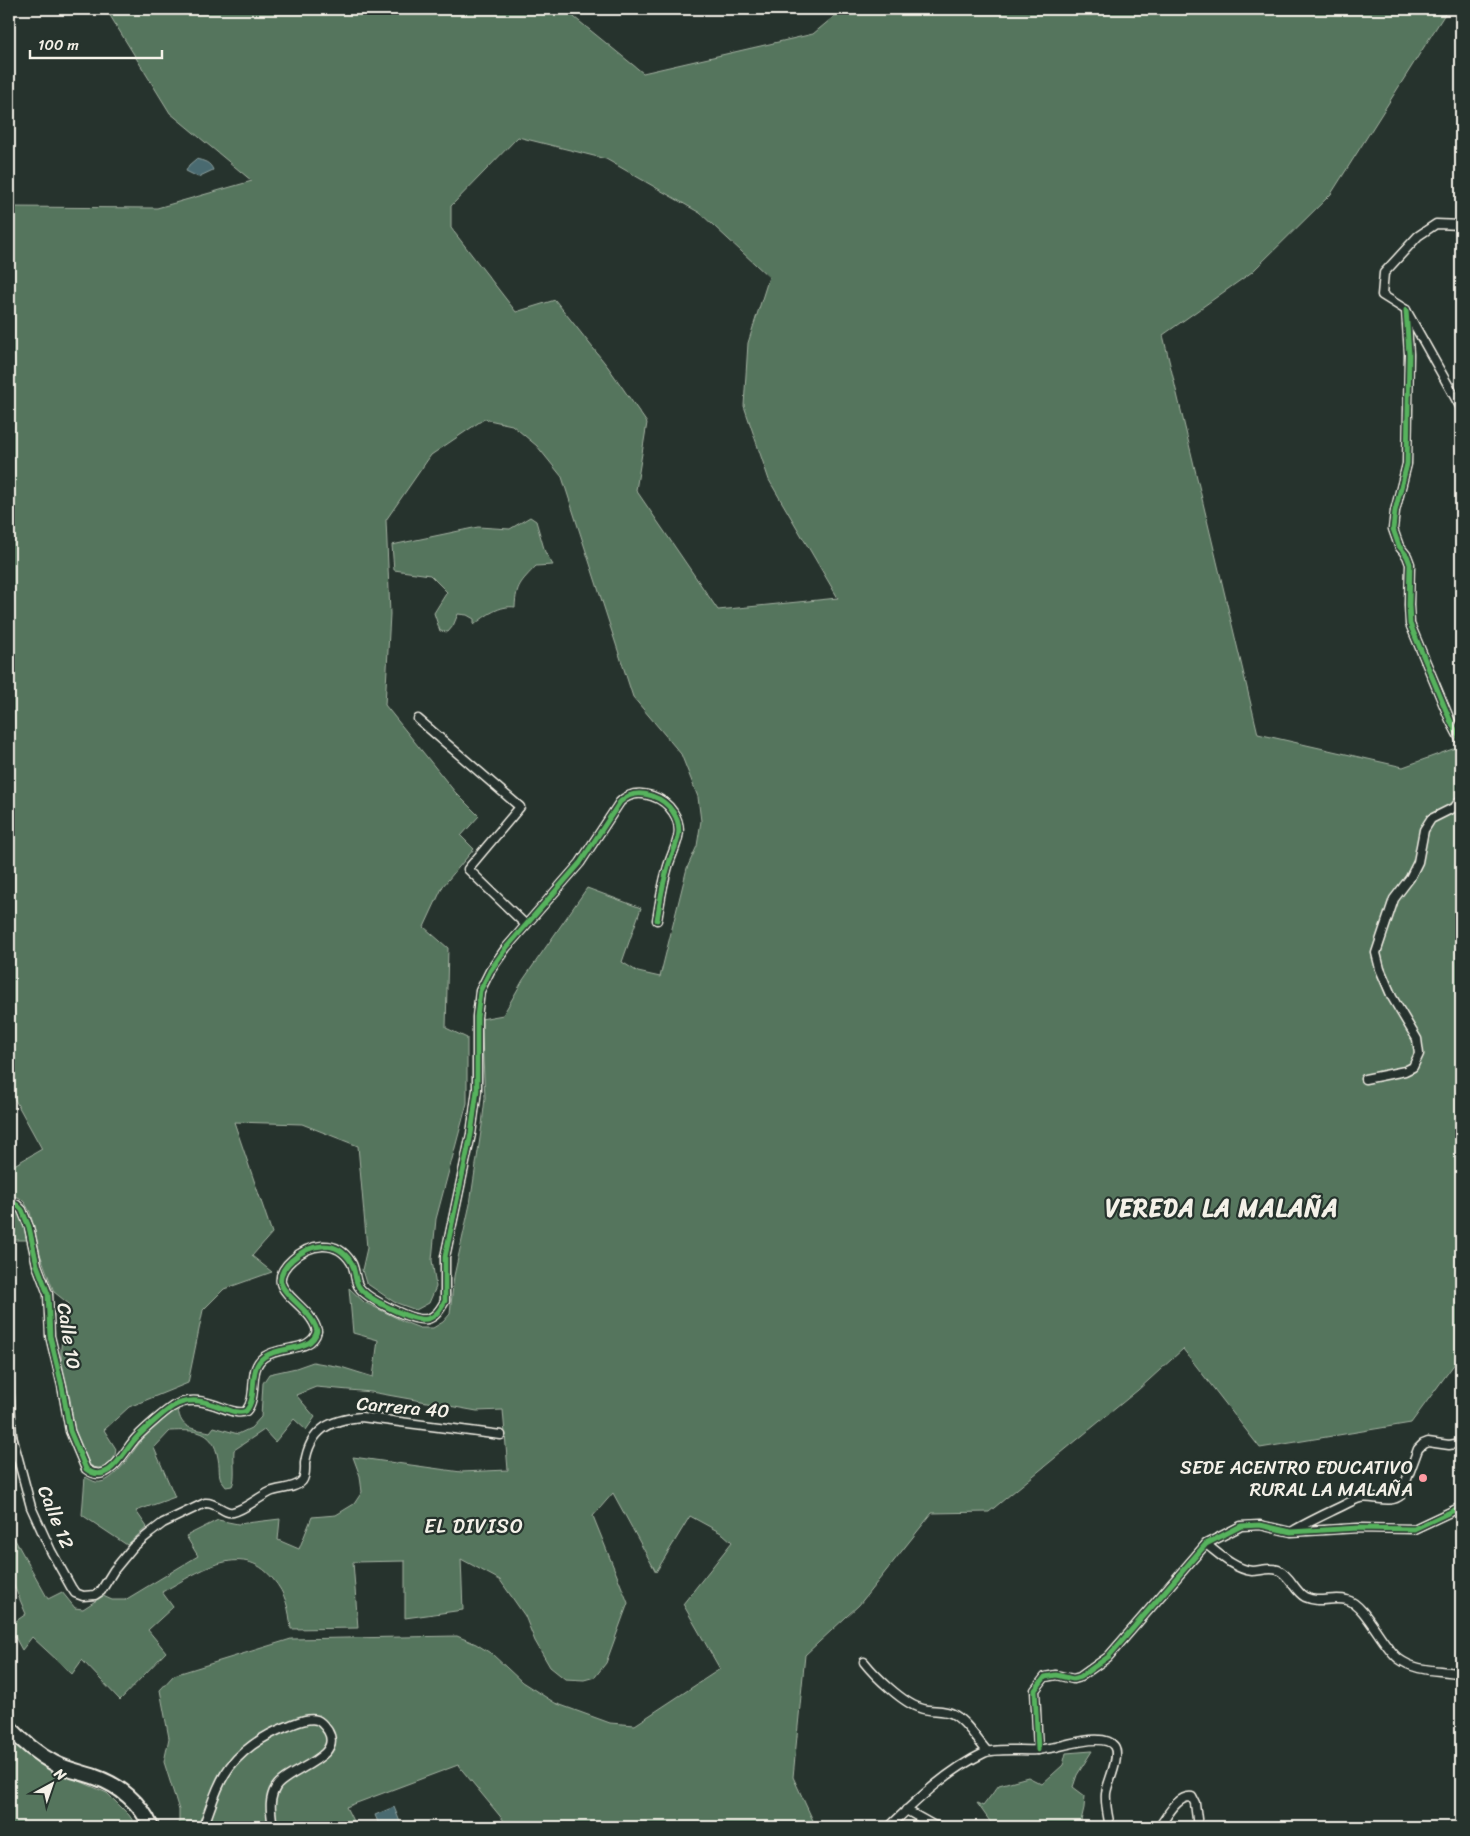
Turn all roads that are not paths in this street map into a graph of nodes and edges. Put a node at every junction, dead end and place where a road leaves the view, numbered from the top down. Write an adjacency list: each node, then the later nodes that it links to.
1 (1461, 226): 2 (street)
2 (1406, 310): 3 (street); 5 (street)
3 (1461, 408)
4 (418, 719): 8 (street)
5 (1461, 741)
6 (1461, 799): 9 (street)
7 (657, 920): 8 (street)
8 (526, 925): 10 (street, Calle 10)
9 (1365, 1079)
10 (9, 1201)
11 (9, 1384): 13 (street)
12 (501, 1435): 19 (street, Carrera 40)
13 (12, 1436): 15 (street); 19 (street, Calle 12)
14 (1461, 1443): 17 (street)
15 (9, 1468)
16 (1461, 1507): 17 (street)
17 (1291, 1532): 18 (street)
18 (1206, 1544): 21 (street); 23 (street)
19 (90, 1597)
20 (864, 1662): 24 (street)
21 (1461, 1674)
22 (9, 1727): 26 (highway)
23 (1038, 1750): 24 (street); 31 (street)
24 (987, 1751): 25 (street)
25 (906, 1810): 29 (street); 30 (street)
26 (150, 1827)
27 (203, 1827): 28 (street)
28 (273, 1827)
29 (889, 1827)
30 (940, 1827)
31 (1110, 1827)
32 (1159, 1827): 33 (street)
33 (1198, 1827)

